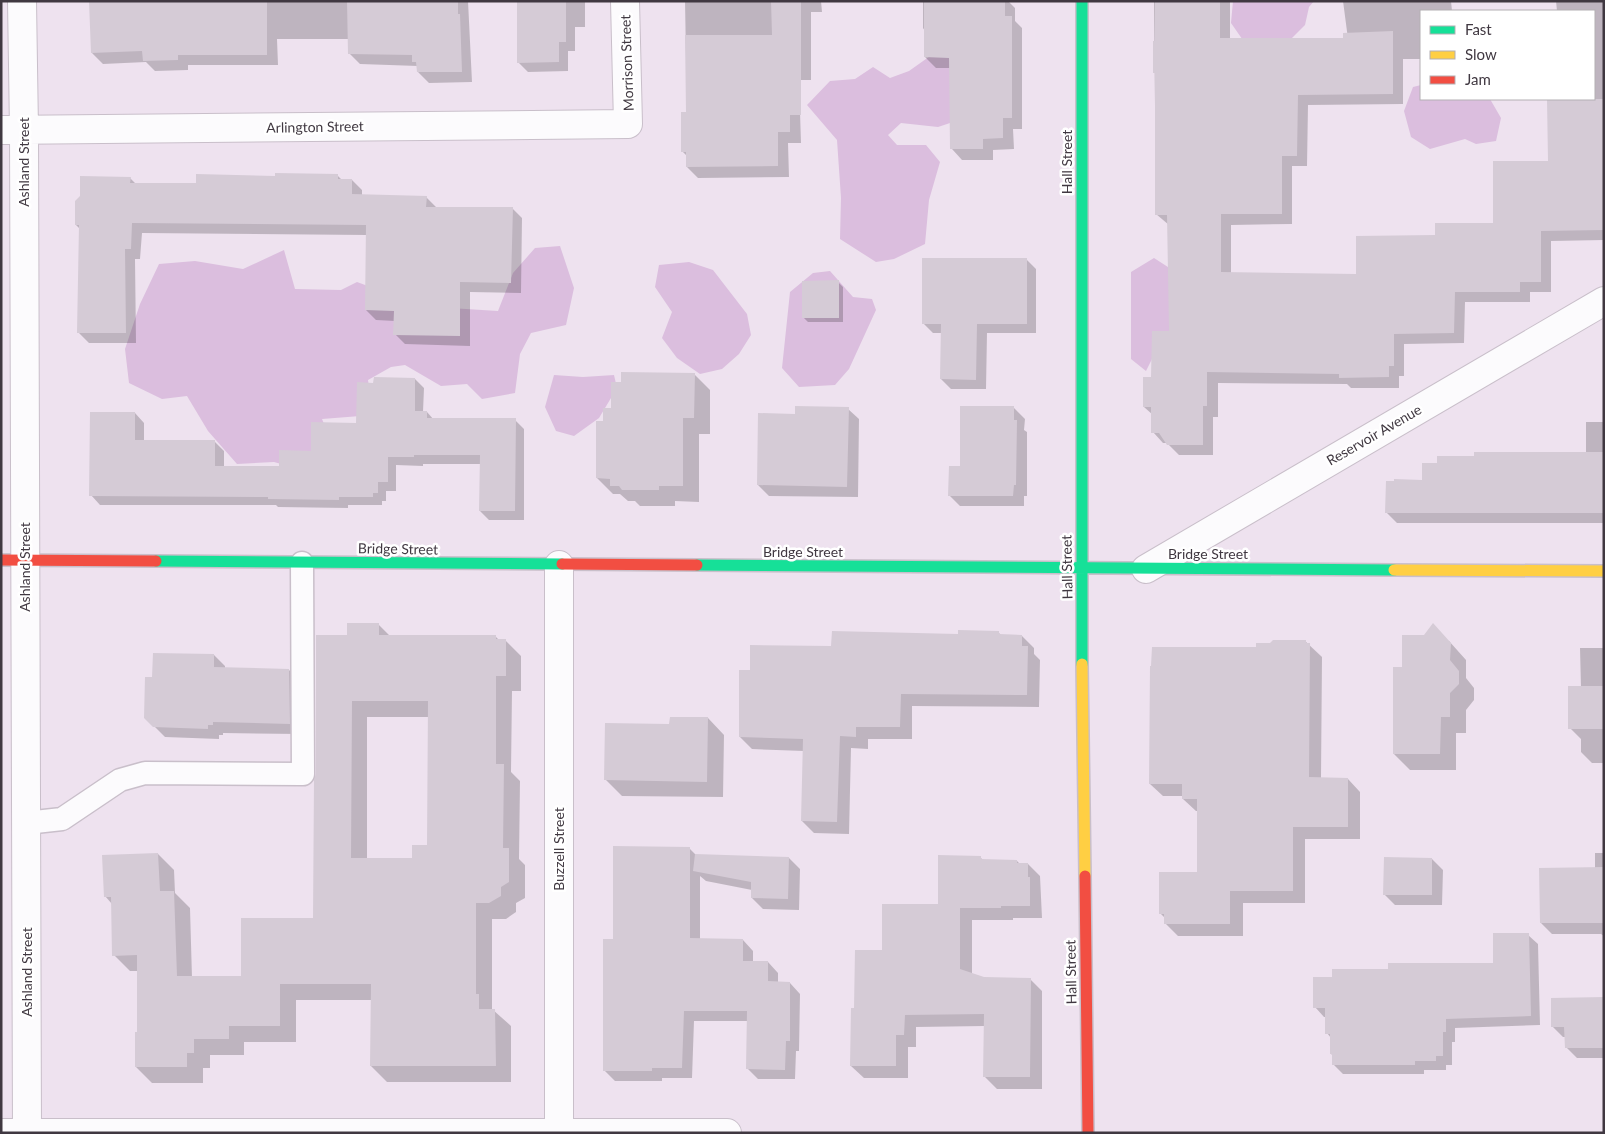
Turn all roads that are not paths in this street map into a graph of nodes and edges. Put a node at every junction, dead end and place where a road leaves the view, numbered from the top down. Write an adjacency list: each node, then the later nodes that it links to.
1 (22, 1): 5 (street, Ashland Street)
2 (625, 1): 4 (street, Morrison Street)
3 (1082, 1): 10 (main road, Hall Street)
4 (628, 124): 5 (street, Arlington Street)
5 (13, 130): 7 (street, Ashland Street)
6 (1604, 302): 11 (street, Reservoir Avenue)
7 (13, 561): 8 (main road, Bridge Street); 13 (street, Ashland Street)
8 (302, 563): 9 (main road, Bridge Street); 13 (lane)
9 (559, 565): 10 (main road, Bridge Street); 14 (street, Buzzell Street)
10 (1082, 568): 11 (main road, Bridge Street); 19 (main road, Hall Street)
11 (1146, 569): 12 (main road, Bridge Street)
12 (1604, 571)
13 (26, 823): 17 (street, Ashland Street)
14 (559, 1132): 15 (street); 17 (street)
15 (598, 1132): 18 (street)
16 (1, 1133): 17 (street)
17 (27, 1133)
18 (728, 1133)
19 (1088, 1133)

